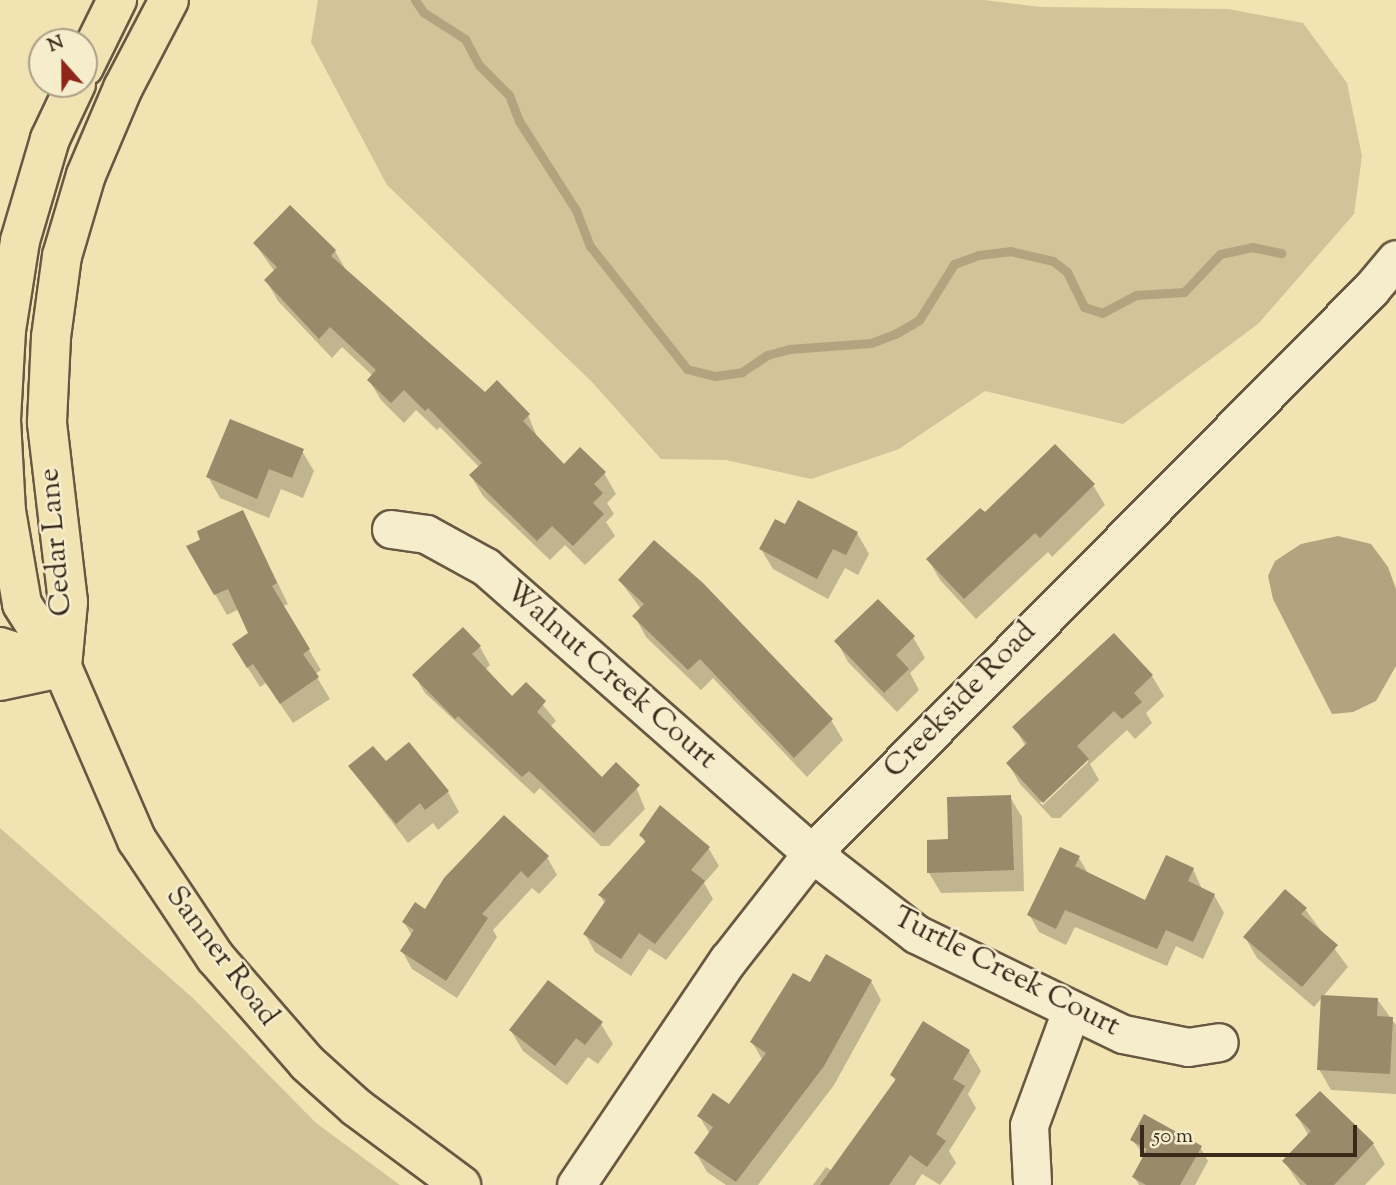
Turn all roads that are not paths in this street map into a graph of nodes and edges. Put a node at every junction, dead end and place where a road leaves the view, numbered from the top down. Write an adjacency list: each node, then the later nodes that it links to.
1 (117, 0): 3 (main road)
2 (169, 0): 9 (main road, Cedar Lane)
3 (98, 39)
4 (69, 98): 6 (main road, Cedar Lane)
5 (1396, 259): 11 (street, Creekside Road)
6 (3, 517): 9 (main road, Cedar Lane)
7 (391, 529): 11 (street, Walnut Creek Court)
8 (0, 647): 9 (main road)
9 (62, 667): 10 (main road); 15 (main road, Sanner Road)
10 (0, 681)
11 (812, 853): 12 (street, Turtle Creek Court); 16 (street, Creekside Road)
12 (1072, 1011): 13 (street, Turtle Creek Court); 14 (street)
13 (1219, 1042)
14 (1032, 1182)
15 (461, 1185)
16 (576, 1185)

